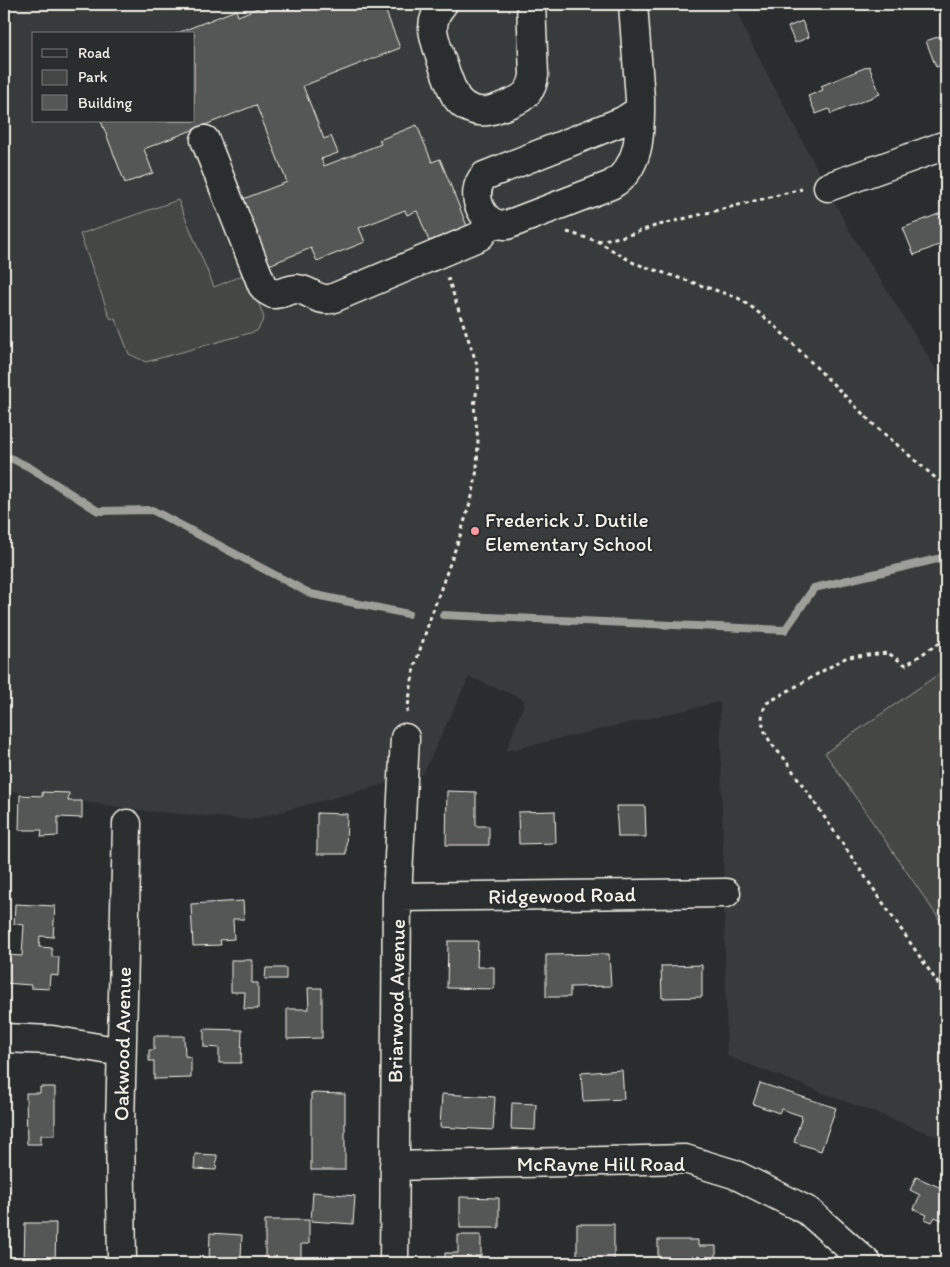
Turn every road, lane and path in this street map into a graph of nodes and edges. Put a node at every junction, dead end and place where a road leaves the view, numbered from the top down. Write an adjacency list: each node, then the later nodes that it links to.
1 (443, 4): 2 (street)
2 (531, 4)
3 (633, 4): 4 (street)
4 (640, 110): 8 (street); 8 (street)
5 (205, 140): 11 (street)
6 (946, 145): 7 (street)
7 (828, 187): 10 (path)
8 (491, 222): 11 (street)
9 (565, 231): 10 (path)
10 (597, 242): 12 (path)
11 (440, 254): 14 (path)
12 (946, 487)
13 (946, 638): 18 (path)
14 (405, 738): 17 (street, Briarwood Avenue)
15 (127, 824): 20 (street, Oakwood Avenue)
16 (726, 894): 17 (street, Ridgewood Road)
17 (398, 897): 21 (street, Briarwood Avenue)
18 (946, 995)
19 (4, 1038): 20 (street)
20 (121, 1052): 22 (street, Oakwood Avenue)
21 (394, 1166): 23 (street, Briarwood Avenue); 24 (street, McRayne Hill Road)
22 (122, 1263)
23 (394, 1263)
24 (867, 1263)

